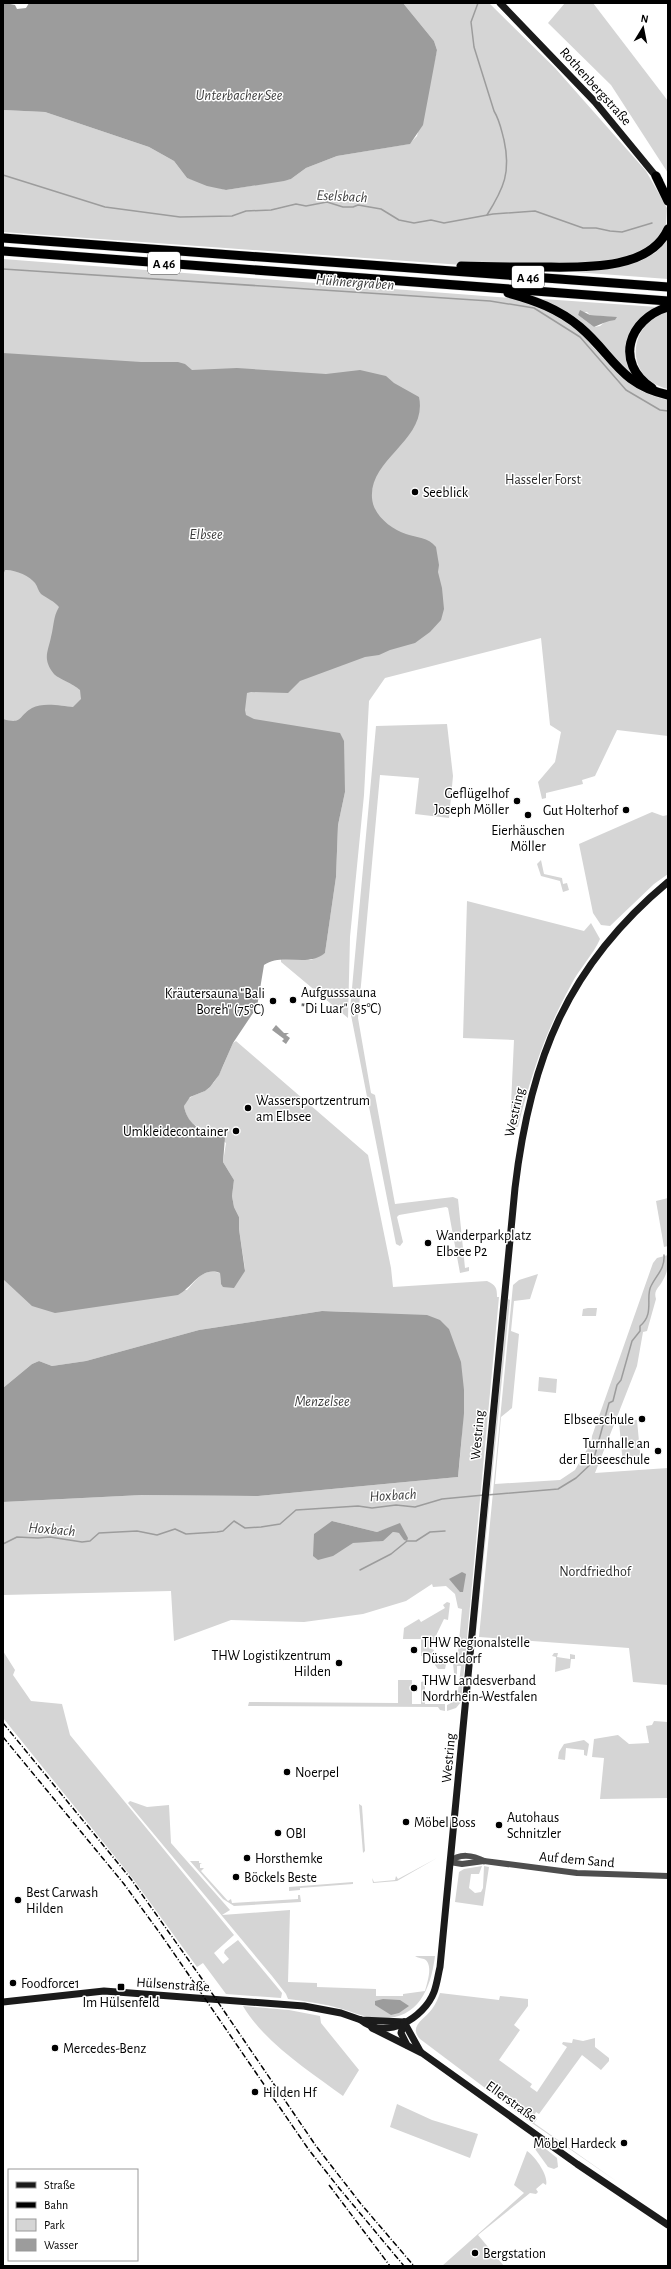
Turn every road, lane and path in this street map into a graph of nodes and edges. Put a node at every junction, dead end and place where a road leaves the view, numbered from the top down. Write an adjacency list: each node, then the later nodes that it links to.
1 (500, 3): 2 (main road, Rothenbergstraße)
2 (656, 176): 3 (main road, Rothenbergstraße); 4 (highway)
3 (668, 191)
4 (668, 201)
5 (668, 229): 8 (highway)
6 (3, 238): 8 (highway, A 46)
7 (3, 251): 9 (highway, A 46)
8 (416, 268): 10 (highway, A 46)
9 (487, 287): 11 (highway, A 46); 13 (highway)
10 (668, 287)
11 (668, 301)
12 (668, 308): 13 (highway)
13 (665, 395)
14 (668, 882): 15 (main road, Westring)
15 (450, 1862): 16 (street, Auf dem Sand); 19 (main road, Westring)
16 (668, 1876)
17 (3, 2002): 18 (main road, Hülsenstraße)
18 (363, 2022): 19 (main road); 20 (main road, Ellerstraße)
19 (404, 2022): 20 (main road); 21 (main road, Ellerstraße)
20 (407, 2045): 21 (main road, Ellerstraße)
21 (422, 2053): 22 (main road, Ellerstraße)
22 (668, 2226)

